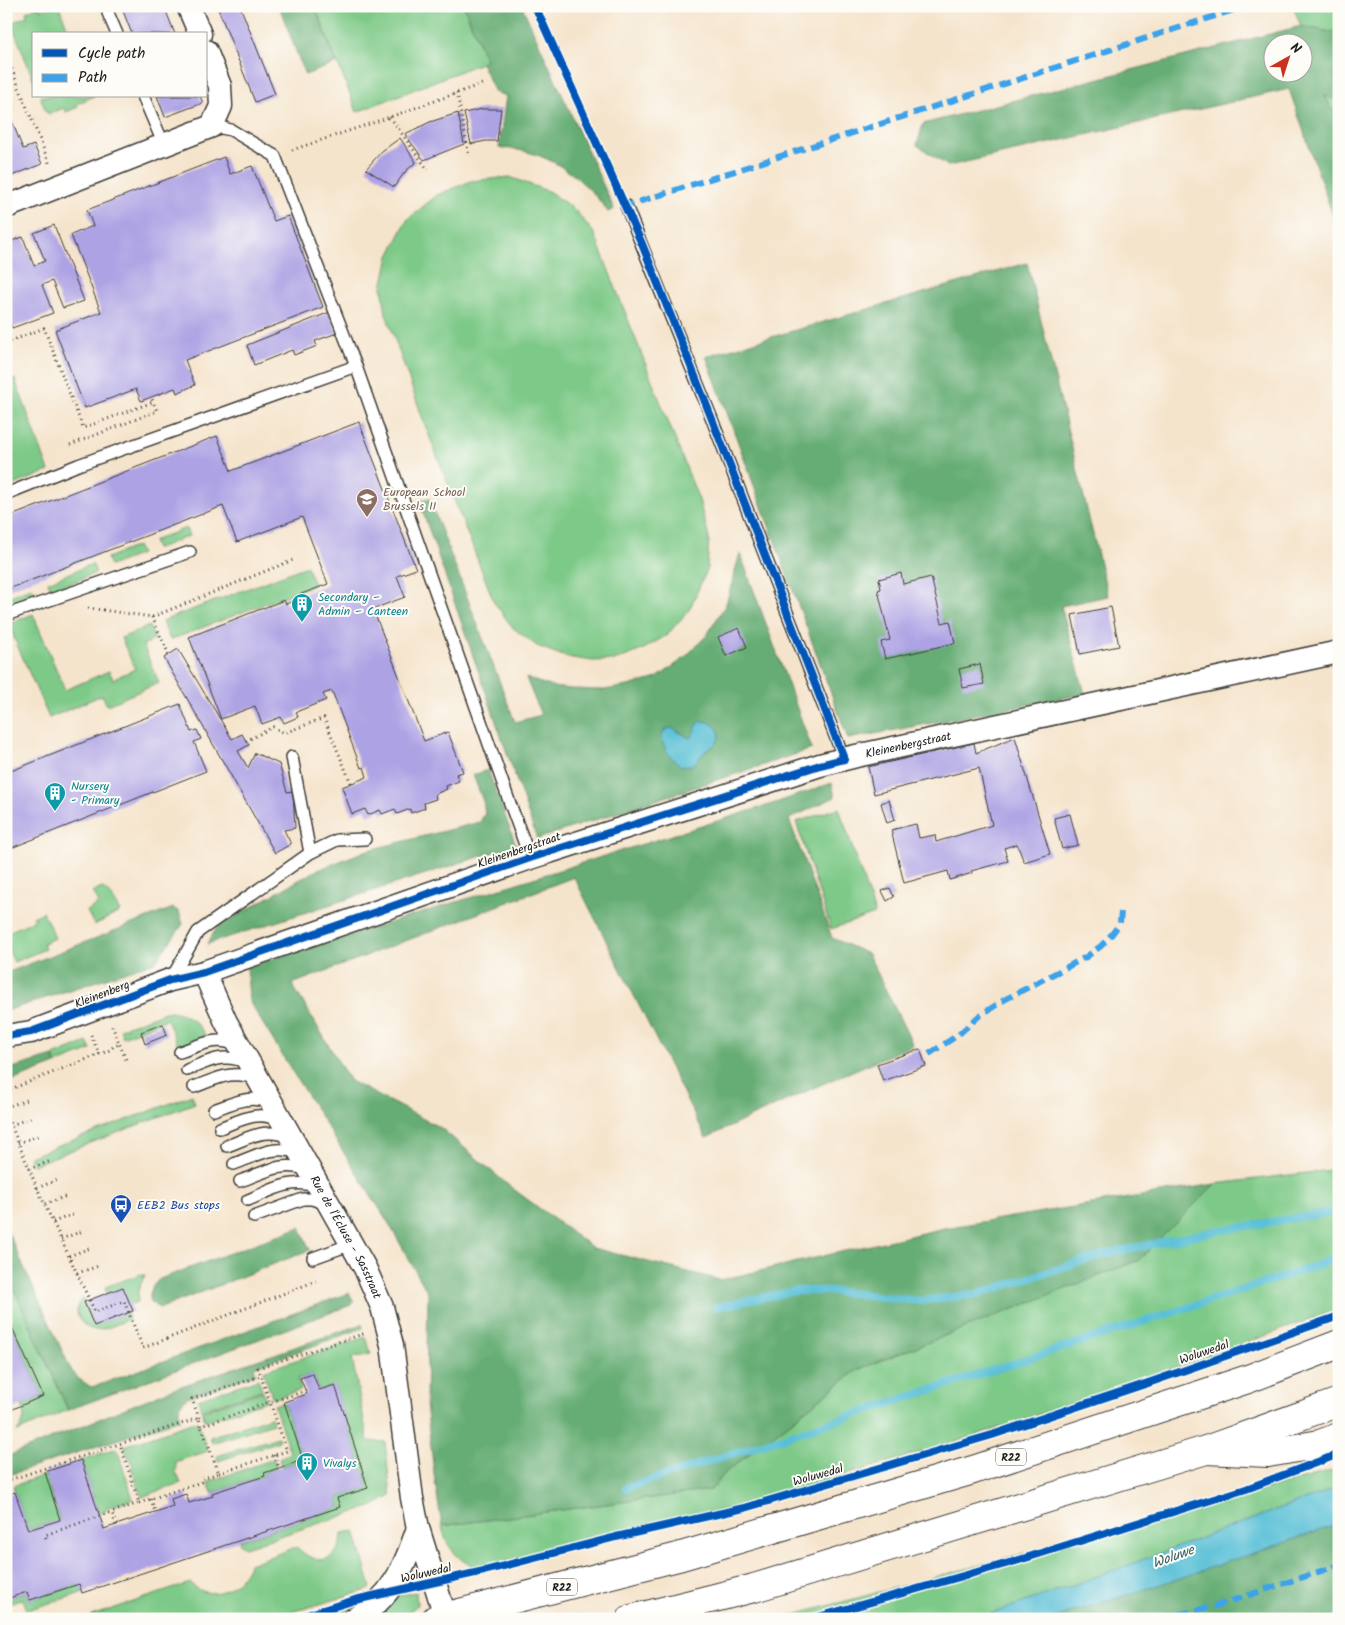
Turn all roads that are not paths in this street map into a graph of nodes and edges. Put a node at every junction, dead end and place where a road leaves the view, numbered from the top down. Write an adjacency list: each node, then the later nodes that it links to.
1 (188, 6): 4 (street)
2 (108, 14): 3 (lane)
3 (116, 32)
4 (199, 32)
5 (208, 55): 7 (street)
6 (144, 98): 8 (lane)
7 (212, 126): 8 (street); 11 (lane)
8 (164, 145): 10 (street)
9 (626, 206): 17 (lane)
10 (6, 207)
11 (356, 366): 12 (lane); 20 (lane)
12 (6, 494)
13 (190, 552): 14 (lane)
14 (6, 615)
15 (1339, 652): 17 (street, Kleinenbergstraat)
16 (292, 757): 19 (lane)
17 (844, 760): 20 (street, Kleinenbergstraat)
18 (365, 839): 19 (lane)
19 (310, 853): 22 (lane)
20 (530, 858): 21 (street, Kleinenbergstraat)
21 (204, 972): 22 (street, Kleinenberg); 25 (street, Rue de l'Écluse - Sasstraat)
22 (170, 980): 23 (street, Kleinenberg)
23 (6, 1036)
24 (180, 1052): 25 (lane)
25 (249, 1064): 26 (lane); 27 (lane); 31 (street, Rue de l'Écluse - Sasstraat)
26 (187, 1070)
27 (194, 1087)
28 (214, 1110): 31 (lane)
29 (220, 1128): 31 (lane)
30 (227, 1146): 31 (lane)
31 (301, 1155): 32 (lane); 33 (lane); 34 (lane); 35 (lane); 36 (street, Rue de l'Écluse - Sasstraat)
32 (234, 1164)
33 (240, 1181)
34 (248, 1200)
35 (254, 1217)
36 (352, 1244): 37 (lane); 42 (street, Rue de l'Écluse - Sasstraat)
37 (313, 1258)
38 (1339, 1344): 43 (main road, R22)
39 (1339, 1402): 41 (main road)
40 (1339, 1437): 41 (main road)
41 (1206, 1450): 45 (main road)
42 (418, 1528): 43 (street, Rue de l'Écluse - Sasstraat); 44 (street)
43 (442, 1618)
44 (354, 1619)
45 (631, 1619)

